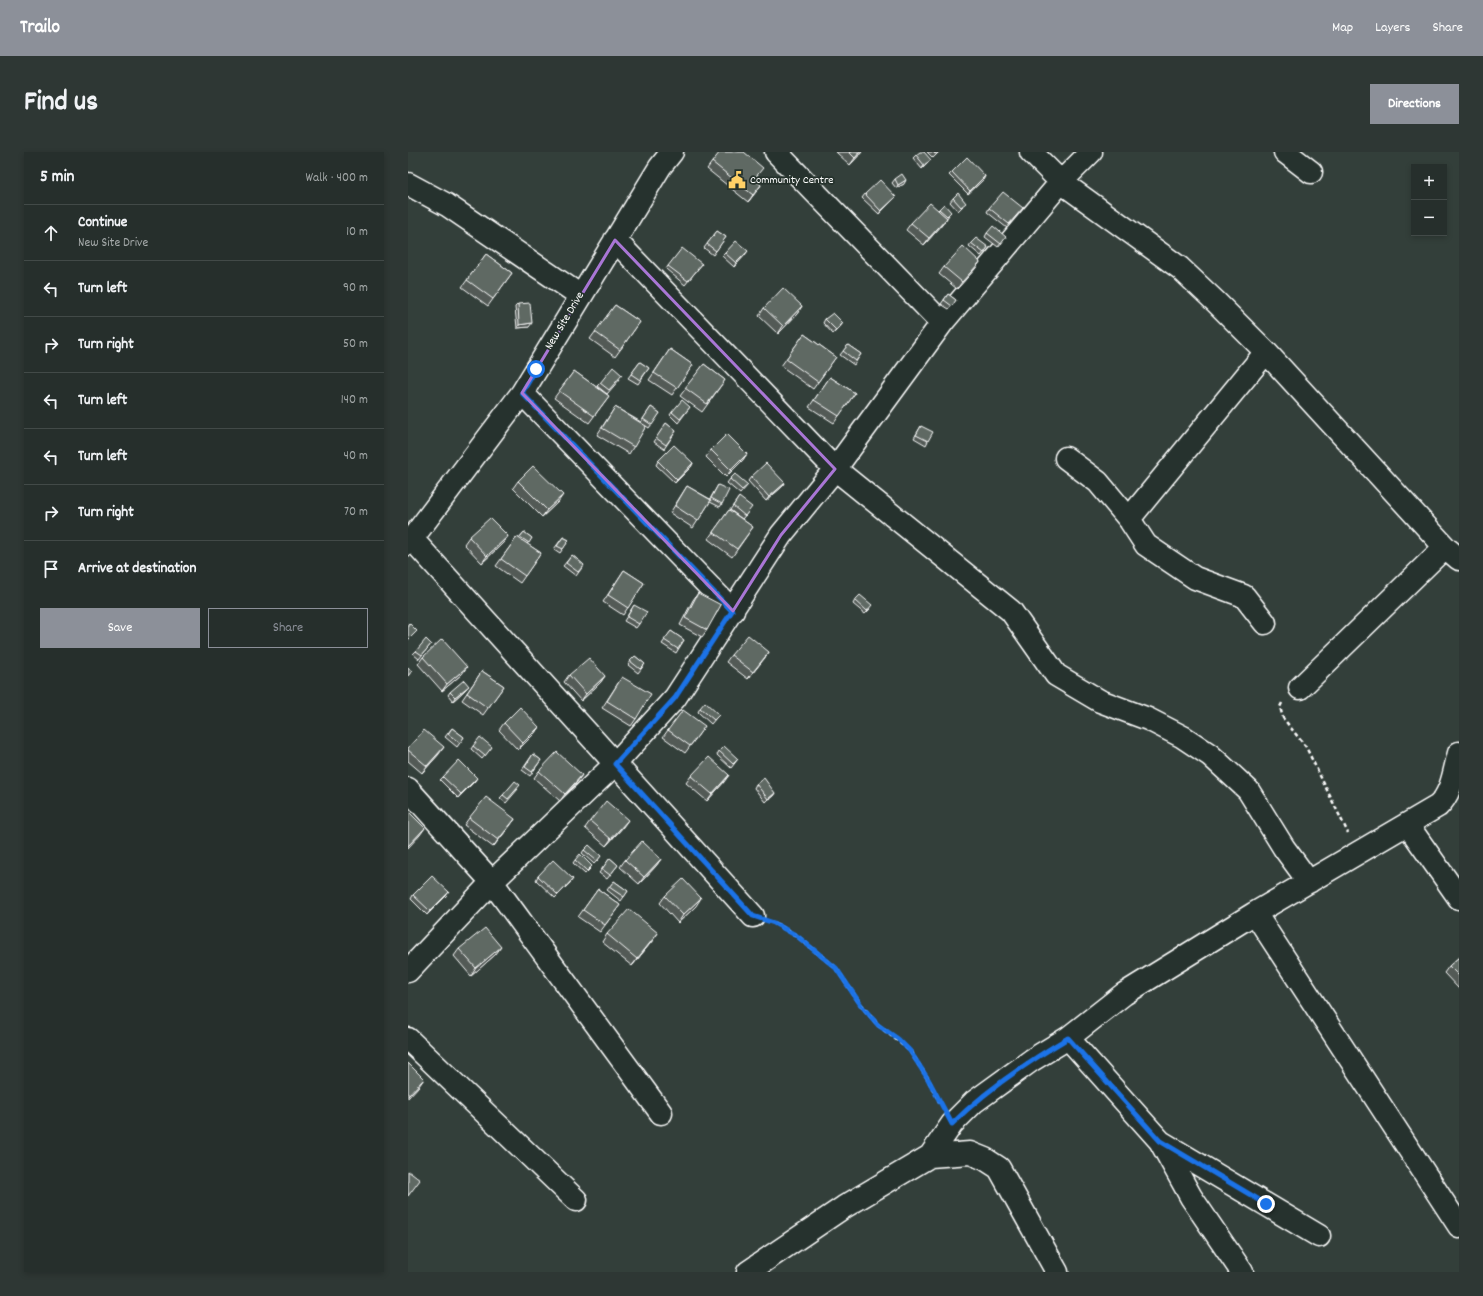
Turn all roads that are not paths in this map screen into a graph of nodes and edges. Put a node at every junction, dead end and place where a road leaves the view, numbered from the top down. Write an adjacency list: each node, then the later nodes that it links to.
1 (776, 152): 11 (street)
2 (1031, 152): 7 (street)
3 (1091, 152): 7 (street)
4 (1285, 152): 6 (street)
5 (666, 154): 9 (street, New Site Drive)
6 (1311, 172)
7 (1062, 182): 11 (street); 12 (street)
8 (408, 184): 10 (street)
9 (615, 240): 10 (street, New Site Drive); 15 (street)
10 (581, 296): 13 (street, New Site Drive)
11 (942, 323): 15 (street)
12 (1266, 352): 16 (street); 18 (street)
13 (522, 393): 17 (street, New Site Drive); 19 (street)
14 (1066, 458): 16 (street)
15 (835, 469): 19 (street); 27 (street)
16 (1129, 519): 20 (street)
17 (410, 541): 23 (street)
18 (1452, 553): 21 (street)
19 (732, 611): 23 (street)
20 (1265, 623)
21 (1300, 688)
22 (1459, 753): 25 (street)
23 (615, 764): 26 (street); 30 (street)
24 (408, 789): 26 (street)
25 (1407, 824): 27 (street); 28 (street)
26 (492, 882): 31 (street); 34 (street)
27 (1309, 882): 29 (street)
28 (1459, 898)
29 (1255, 913): 32 (street); 38 (street)
30 (753, 916)
31 (408, 971)
32 (1068, 1038): 35 (street); 36 (street)
33 (408, 1039): 37 (street)
34 (661, 1113)
35 (1160, 1141): 39 (street); 42 (street)
36 (930, 1156): 40 (street); 41 (street)
37 (576, 1200)
38 (1459, 1226)
39 (1318, 1236)
40 (748, 1272)
41 (1057, 1272)
42 (1242, 1272)

